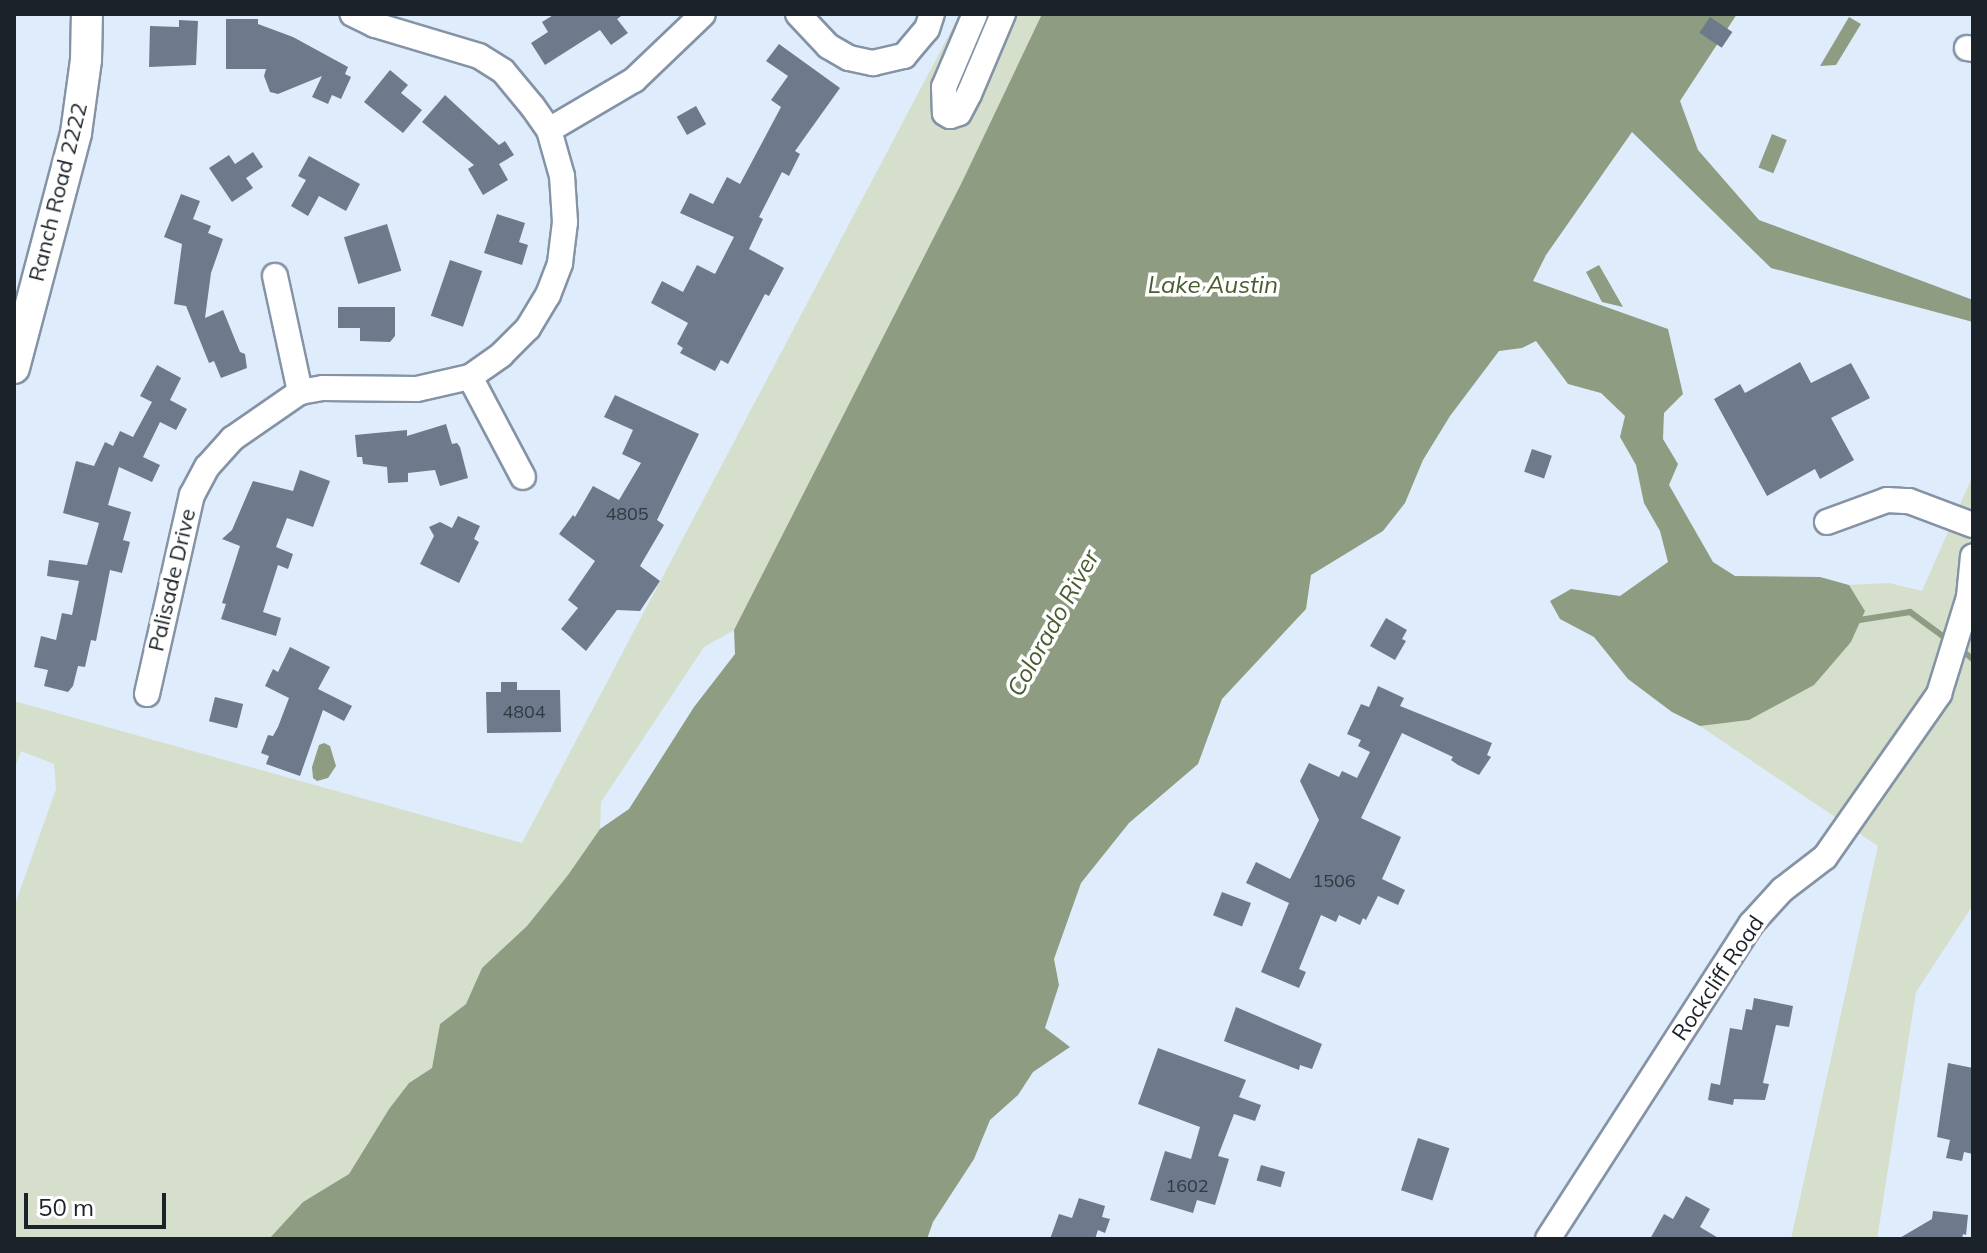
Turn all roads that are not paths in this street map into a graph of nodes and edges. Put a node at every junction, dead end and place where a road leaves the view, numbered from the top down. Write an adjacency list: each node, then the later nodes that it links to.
1 (87, 14): 10 (main road, Ranch Road 2222)
2 (352, 14): 8 (street, Palisade Drive)
3 (703, 14): 8 (street)
4 (798, 14): 5 (street)
5 (932, 14)
6 (975, 14): 7 (street)
7 (1003, 14)
8 (549, 130): 12 (street, Palisade Drive)
9 (275, 276): 13 (street)
10 (24, 284): 11 (main road, Ranch Road 2222)
11 (14, 368)
12 (470, 377): 13 (street, Palisade Drive); 14 (street)
13 (300, 392): 18 (street, Palisade Drive)
14 (523, 477)
15 (1827, 522): 16 (street)
16 (1973, 525)
17 (1973, 556): 19 (street, Rockcliff Road)
18 (147, 694)
19 (1548, 1239)

